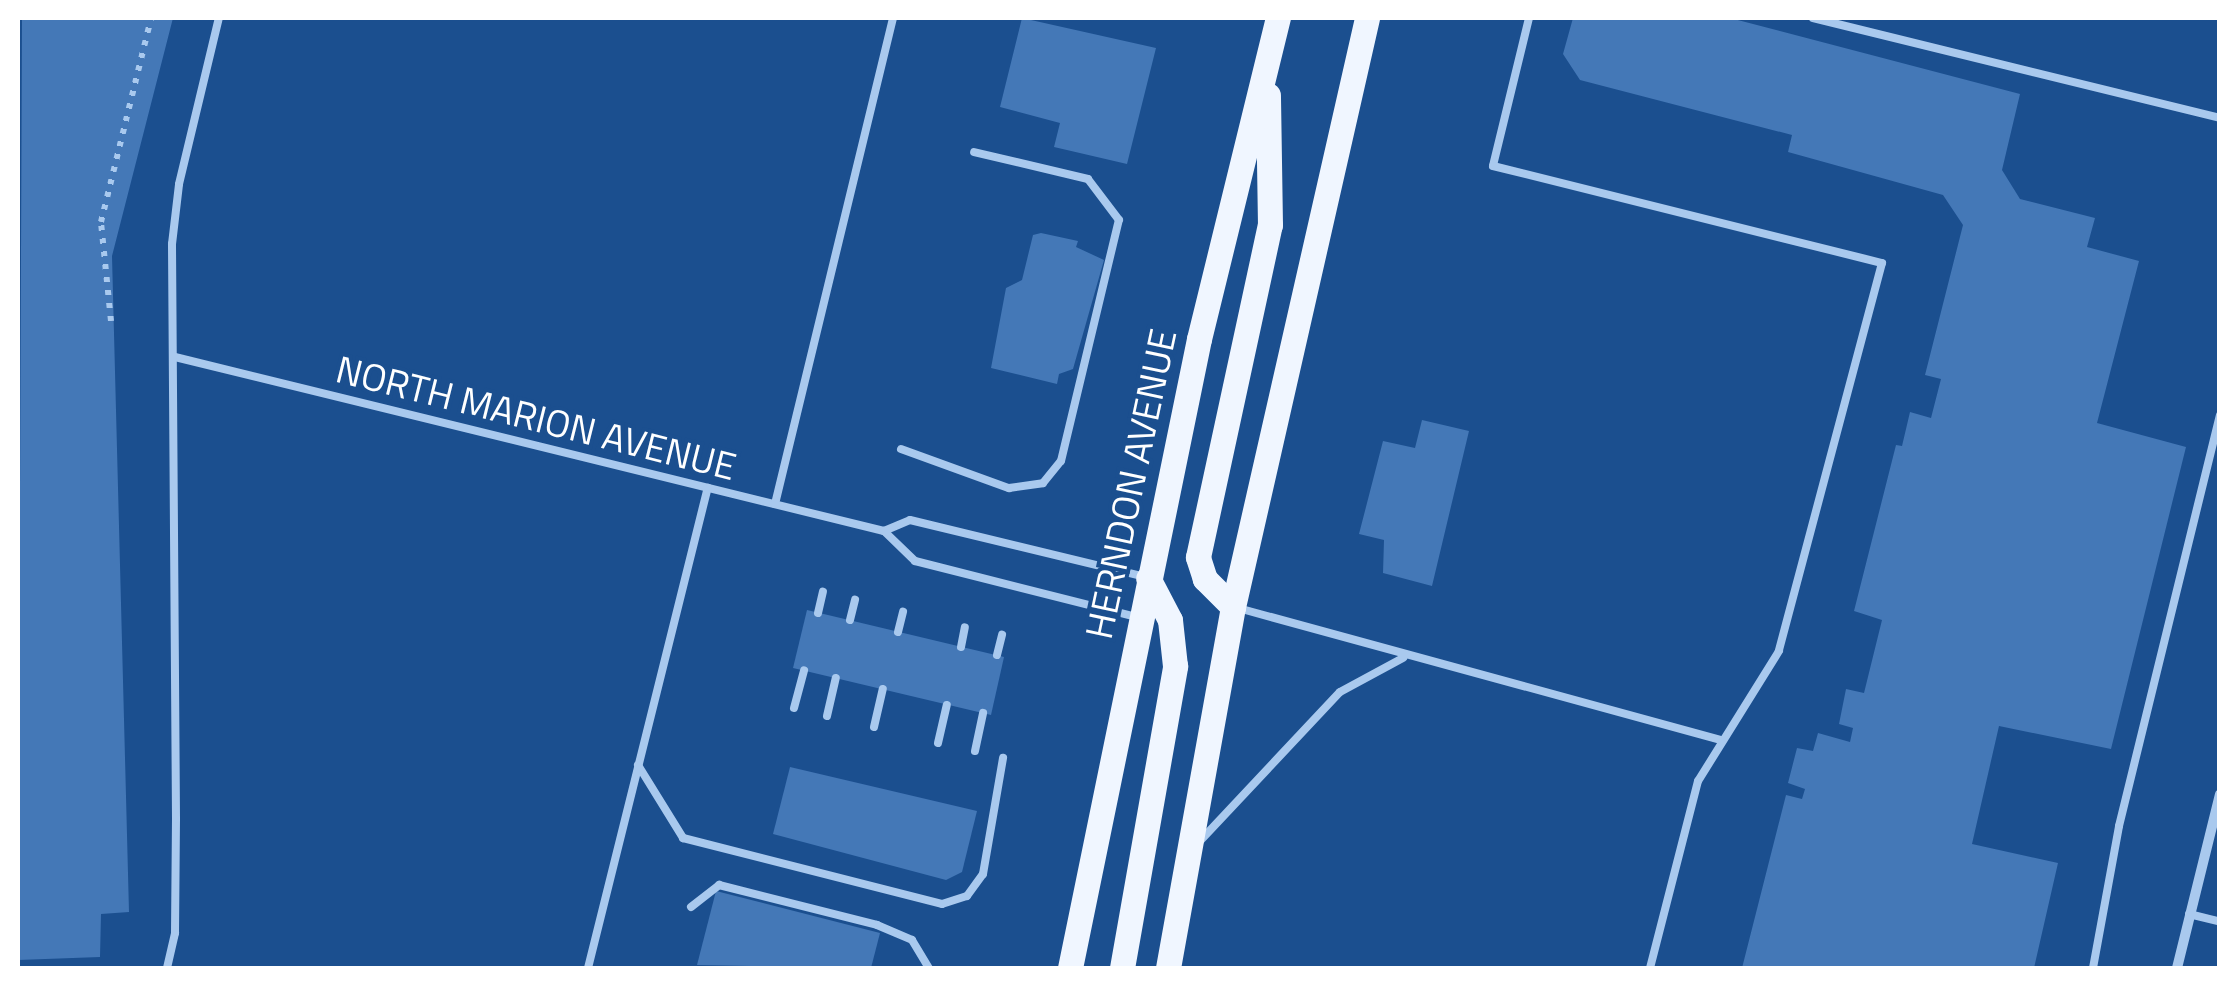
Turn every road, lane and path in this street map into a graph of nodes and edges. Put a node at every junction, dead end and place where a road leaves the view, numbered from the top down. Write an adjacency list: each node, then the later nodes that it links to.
1 (151, 18): 11 (path)
2 (219, 18): 12 (lane)
3 (893, 18): 16 (lane)
4 (1278, 18): 8 (main road, HERNDON AVENUE)
5 (1368, 18): 21 (main road)
6 (1529, 18): 40 (lane)
7 (1813, 18): 9 (lane)
8 (1267, 60): 18 (main road, HERNDON AVENUE); 21 (main road)
9 (2220, 118)
10 (974, 152): 14 (lane)
11 (110, 320)
12 (175, 358): 15 (lane, NORTH MARION AVENUE); 50 (lane)
13 (2220, 414): 57 (lane)
14 (901, 450)
15 (708, 488): 16 (lane, NORTH MARION AVENUE); 44 (lane)
16 (776, 504): 17 (lane, NORTH MARION AVENUE)
17 (884, 532): 18 (lane, NORTH MARION AVENUE); 24 (lane, NORTH MARION AVENUE)
18 (1148, 578): 24 (main road, HERNDON AVENUE); 54 (main road)
19 (823, 592): 23 (lane)
20 (855, 600): 25 (lane)
21 (1233, 607): 31 (lane); 46 (main road)
22 (902, 612): 27 (lane)
23 (818, 613)
24 (1140, 618): 53 (main road, HERNDON AVENUE)
25 (850, 620)
26 (965, 627): 29 (lane)
27 (898, 632)
28 (1002, 636): 30 (lane)
29 (961, 647)
30 (997, 656)
31 (1403, 658): 40 (lane); 46 (lane)
32 (804, 670): 36 (lane)
33 (836, 678): 38 (lane)
34 (883, 689): 39 (lane)
35 (947, 704): 41 (lane)
36 (794, 708)
37 (984, 713): 42 (lane)
38 (827, 716)
39 (874, 727)
40 (1721, 740): 56 (lane)
41 (938, 743)
42 (974, 751)
43 (1003, 758): 44 (lane)
44 (638, 765): 51 (lane)
45 (2220, 794): 48 (street)
46 (1186, 855): 55 (main road)
47 (690, 906): 52 (lane)
48 (2189, 914): 49 (lane); 58 (street)
49 (2220, 922)
50 (167, 968)
51 (588, 968)
52 (929, 968)
53 (1070, 968)
54 (1122, 968)
55 (1168, 968)
56 (1650, 968)
57 (2092, 968)
58 (2177, 968)

